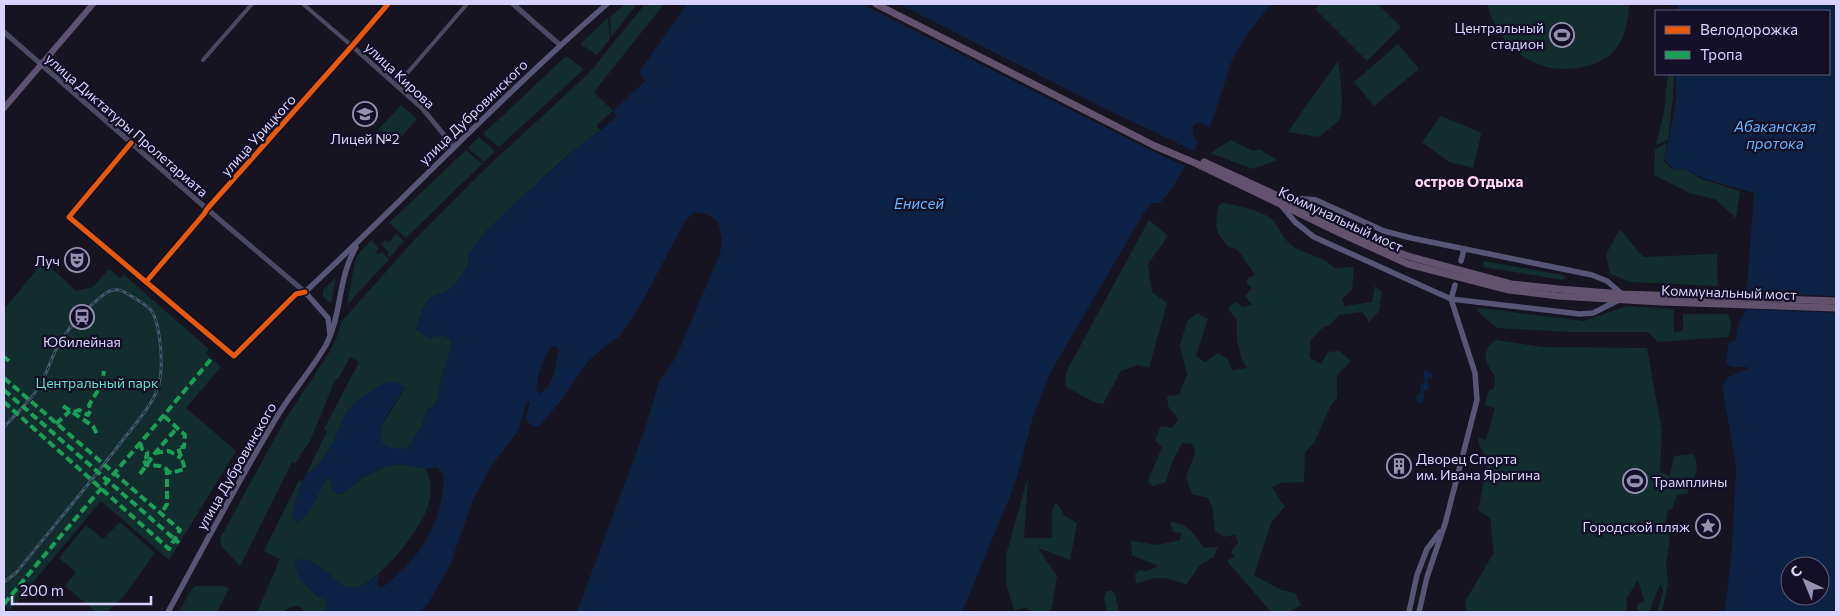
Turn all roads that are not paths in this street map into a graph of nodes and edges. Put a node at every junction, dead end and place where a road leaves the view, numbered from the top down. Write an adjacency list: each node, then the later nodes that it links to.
1 (93, 4): 14 (main road)
2 (252, 4): 13 (street)
3 (303, 4): 12 (street, улица Кирова)
4 (388, 4): 12 (street, улица Урицкого)
5 (467, 4): 15 (street)
6 (513, 4): 11 (street)
7 (607, 4): 11 (main road, улица Дубровинского)
8 (876, 4): 19 (highway, Коммунальный мост)
9 (886, 4): 19 (highway, Коммунальный мост)
10 (4, 32): 14 (street, улица Диктатуры Пролетариата)
11 (560, 45): 18 (main road, улица Дубровинского)
12 (352, 46): 15 (street, улица Кирова); 21 (street, улица Урицкого)
13 (203, 60)
14 (41, 65): 16 (main road); 17 (street, улица Диктатуры Пролетариата)
15 (398, 85): 18 (street, улица Кирова)
16 (4, 108)
17 (131, 143): 21 (street, улица Диктатуры Пролетариата); 22 (street)
18 (454, 147): 23 (main road, улица Дубровинского)
19 (1216, 170): 20 (highway, Коммунальный мост)
20 (1280, 200): 24 (main road); 29 (highway, Коммунальный мост); 30 (main road)
21 (207, 209): 26 (street, улица Урицкого); 28 (street, улица Диктатуры Пролетариата)
22 (69, 217): 26 (street)
23 (359, 241): 28 (main road, улица Дубровинского); 34 (main road, улица Дубровинского)
24 (1464, 249): 25 (main road); 29 (main road)
25 (1461, 261)
26 (146, 282): 28 (street, улица Дубровинского)
27 (1454, 285): 30 (main road)
28 (305, 292): 34 (main road)
29 (1622, 296): 30 (main road); 31 (highway, Коммунальный мост)
30 (1451, 298): 35 (main road)
31 (1661, 298): 32 (highway, Коммунальный мост); 33 (highway, Коммунальный мост)
32 (1836, 301)
33 (1836, 308)
34 (330, 334): 38 (main road, улица Дубровинского)
35 (1443, 528): 36 (main road); 37 (main road)
36 (1417, 575): 37 (main road); 39 (main road)
37 (1427, 577): 40 (main road)
38 (168, 612)
39 (1409, 612)
40 (1419, 612)

